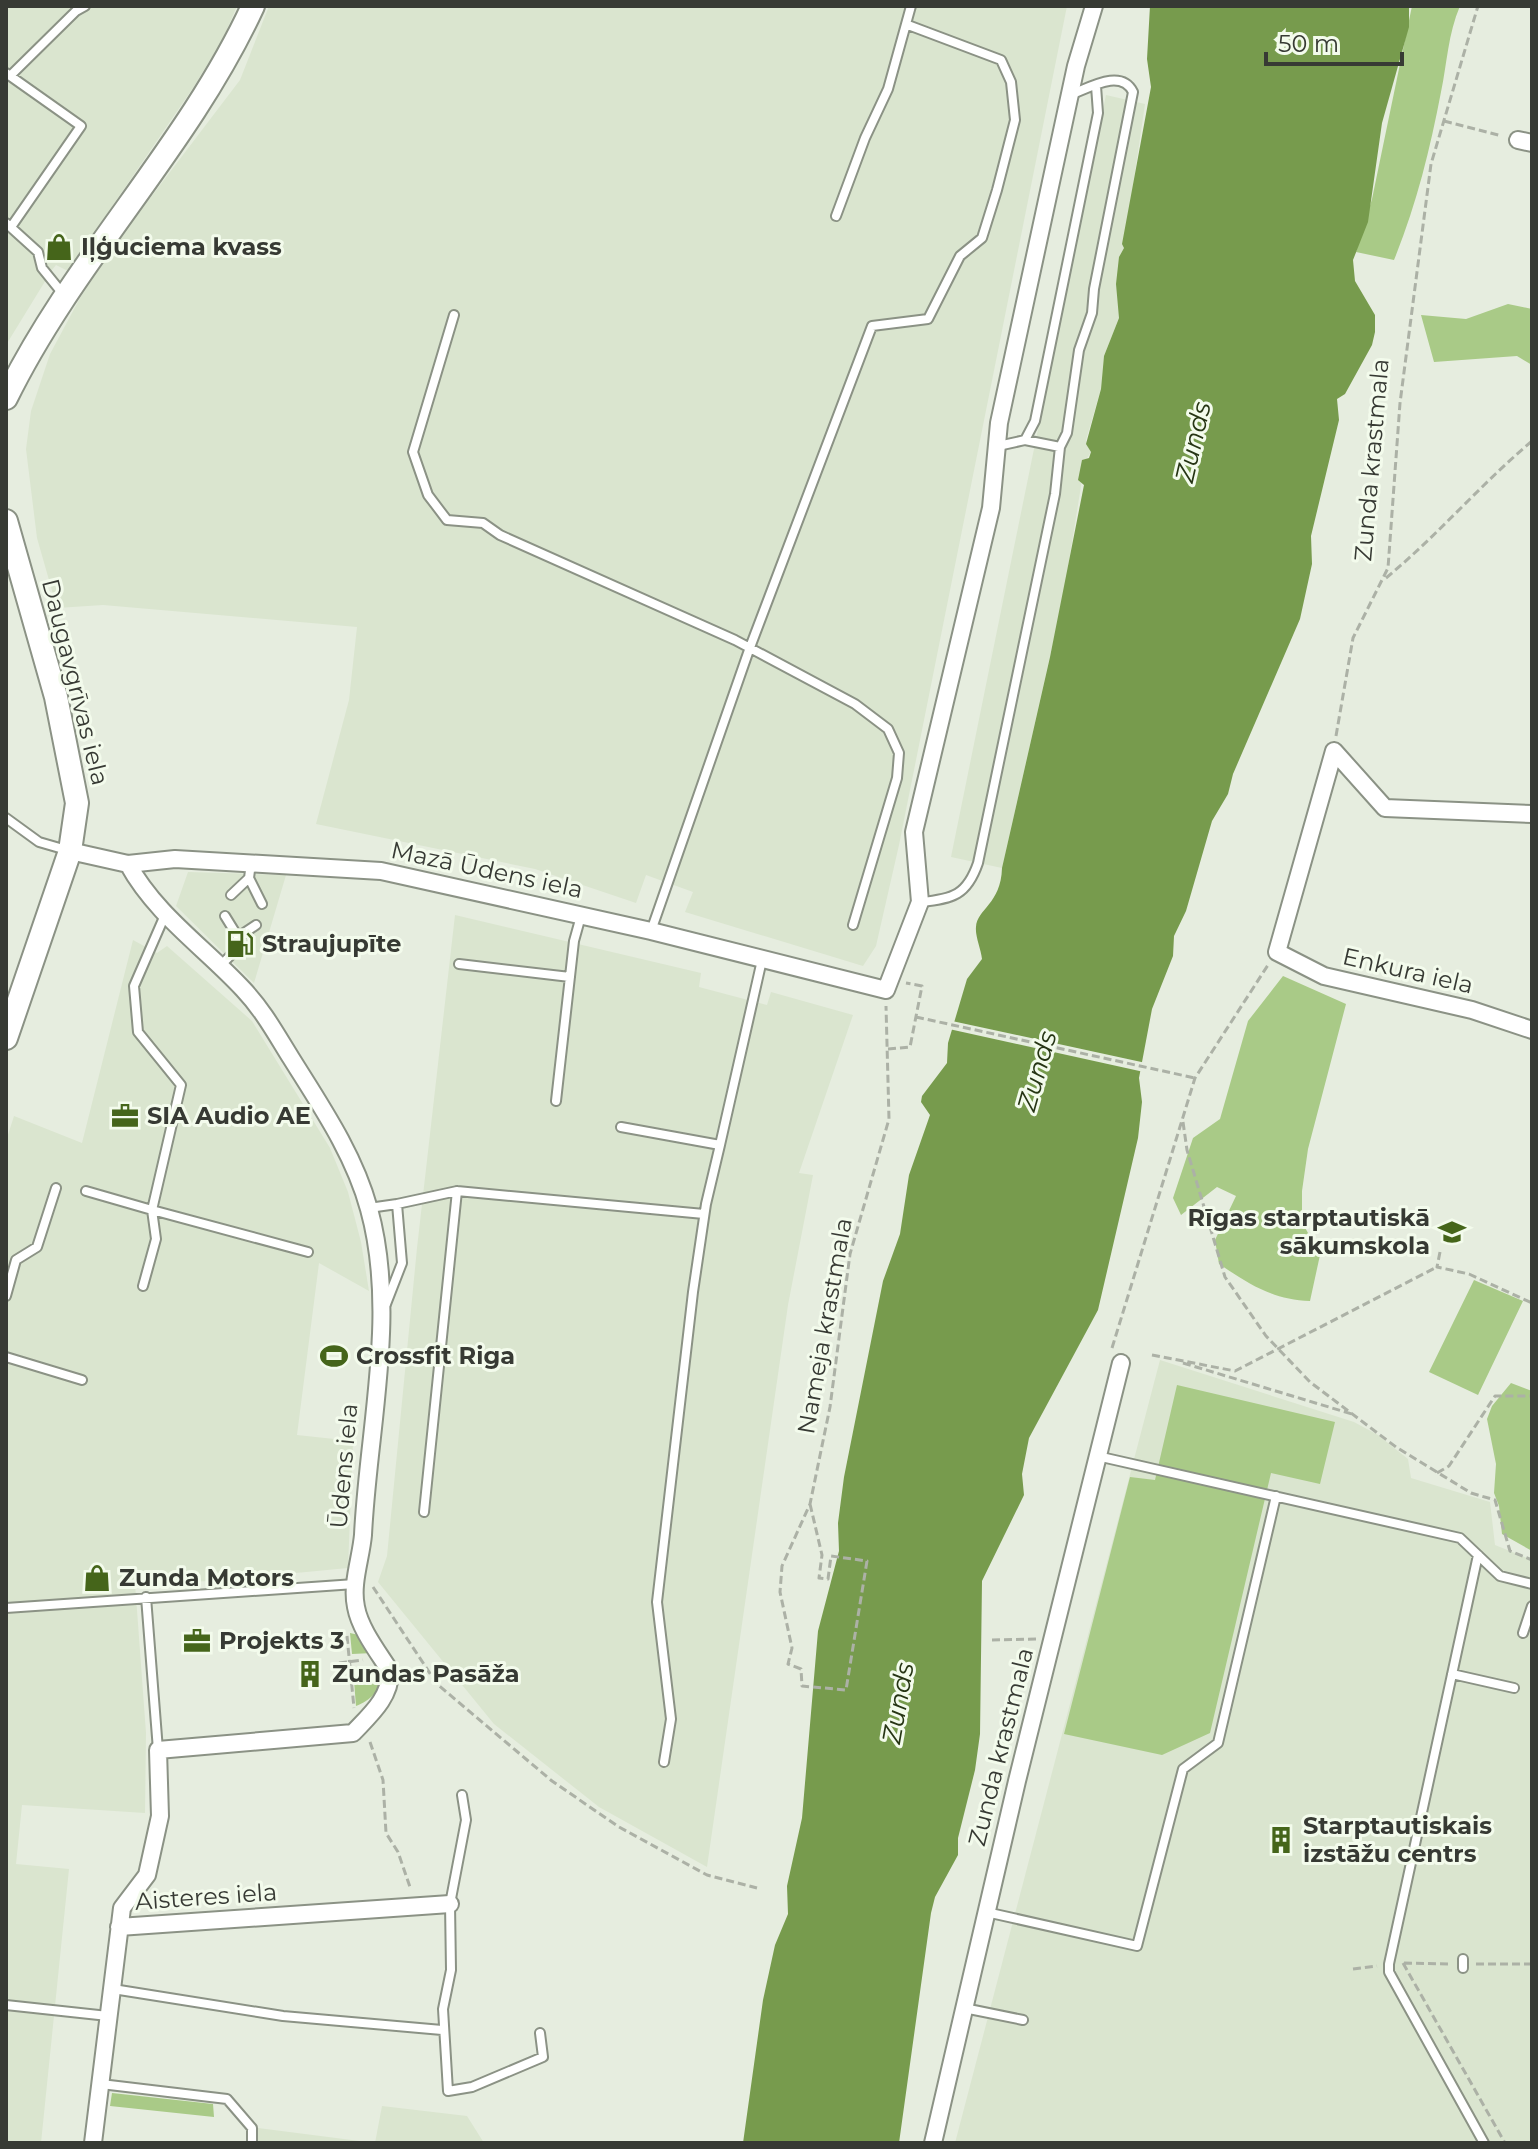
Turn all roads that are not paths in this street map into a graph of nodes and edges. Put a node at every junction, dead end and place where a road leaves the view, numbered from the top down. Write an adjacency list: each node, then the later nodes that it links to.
1 (85, 6): 6 (lane)
2 (253, 6): 11 (main road)
3 (911, 6): 5 (lane)
4 (1094, 6): 8 (street)
5 (908, 25): 9 (lane); 19 (lane)
6 (8, 74): 10 (lane)
7 (1096, 86): 8 (lane); 14 (lane); 16 (lane)
8 (1070, 95): 15 (street)
9 (836, 216)
10 (8, 225): 11 (lane)
11 (63, 295): 13 (main road)
12 (454, 315): 19 (lane)
13 (6, 398)
14 (1025, 440): 15 (lane); 16 (lane)
15 (997, 446): 26 (street)
16 (1060, 447): 26 (lane)
17 (6, 521): 18 (main road, Daugavgrīvas iela)
18 (10, 551): 22 (main road, Daugavgrīvas iela)
19 (749, 650): 32 (lane); 33 (lane)
20 (1532, 814): 39 (street, Enkura iela)
21 (6, 818): 22 (lane)
22 (70, 851): 23 (street, Mazā Ūdens iela); 40 (main road, Daugavgrīvas iela)
23 (128, 864): 24 (street, Mazā Ūdens iela); 28 (street, Ūdens iela)
24 (250, 870): 25 (lane); 27 (lane); 29 (street, Mazā Ūdens iela)
25 (231, 895)
26 (920, 902): 35 (street, Mazā Ūdens iela)
27 (262, 904)
28 (166, 914): 37 (street, Ūdens iela); 49 (lane)
29 (581, 915): 33 (street, Mazā Ūdens iela); 38 (lane)
30 (225, 916): 34 (lane)
31 (256, 925): 34 (lane)
32 (853, 925)
33 (651, 931): 35 (street, Mazā Ūdens iela)
34 (238, 937): 37 (lane)
35 (762, 960): 43 (lane)
36 (459, 964): 38 (lane)
37 (220, 967): 48 (street, Ūdens iela)
38 (570, 977): 41 (lane)
39 (1532, 1030)
40 (6, 1038)
41 (556, 1101)
42 (621, 1127): 43 (lane)
43 (720, 1145): 50 (lane)
44 (56, 1188): 53 (lane)
45 (86, 1191): 49 (lane)
46 (457, 1191): 47 (lane); 50 (lane); 60 (lane)
47 (397, 1204): 48 (lane); 54 (lane)
48 (369, 1208): 54 (street, Ūdens iela)
49 (152, 1210): 51 (lane); 52 (lane)
50 (704, 1214): 71 (lane)
51 (308, 1252)
52 (143, 1286)
53 (6, 1296)
54 (383, 1312): 62 (street, Ūdens iela)
55 (6, 1357): 57 (lane)
56 (1121, 1363): 58 (street, Zunda krastmala)
57 (82, 1380)
58 (1096, 1455): 59 (lane); 74 (street, Zunda krastmala)
59 (1276, 1496): 61 (lane); 74 (lane)
60 (424, 1512)
61 (1478, 1555): 63 (lane); 68 (lane)
62 (355, 1584): 64 (lane); 70 (street)
63 (1532, 1584)
64 (146, 1597): 66 (lane); 70 (lane)
65 (1532, 1606): 67 (lane)
66 (6, 1608)
67 (1523, 1633)
68 (1452, 1674): 69 (lane); 87 (lane)
69 (1514, 1688)
70 (158, 1750): 75 (street)
71 (664, 1762)
72 (462, 1795): 73 (lane)
73 (450, 1904): 75 (street, Aisteres iela); 81 (lane)
74 (986, 1912): 78 (street, Zunda krastmala)
75 (119, 1927): 76 (street, Aisteres iela)
76 (112, 1989): 79 (street, Aisteres iela); 81 (lane)
77 (6, 2005): 79 (lane)
78 (964, 2008): 80 (lane); 86 (street, Zunda krastmala)
79 (108, 2016): 83 (street, Aisteres iela)
80 (1023, 2020)
81 (442, 2030): 82 (lane)
82 (540, 2033)
83 (101, 2084): 84 (street, Aisteres iela); 85 (lane)
84 (93, 2143)
85 (252, 2143)
86 (933, 2143)
87 (1484, 2143)

